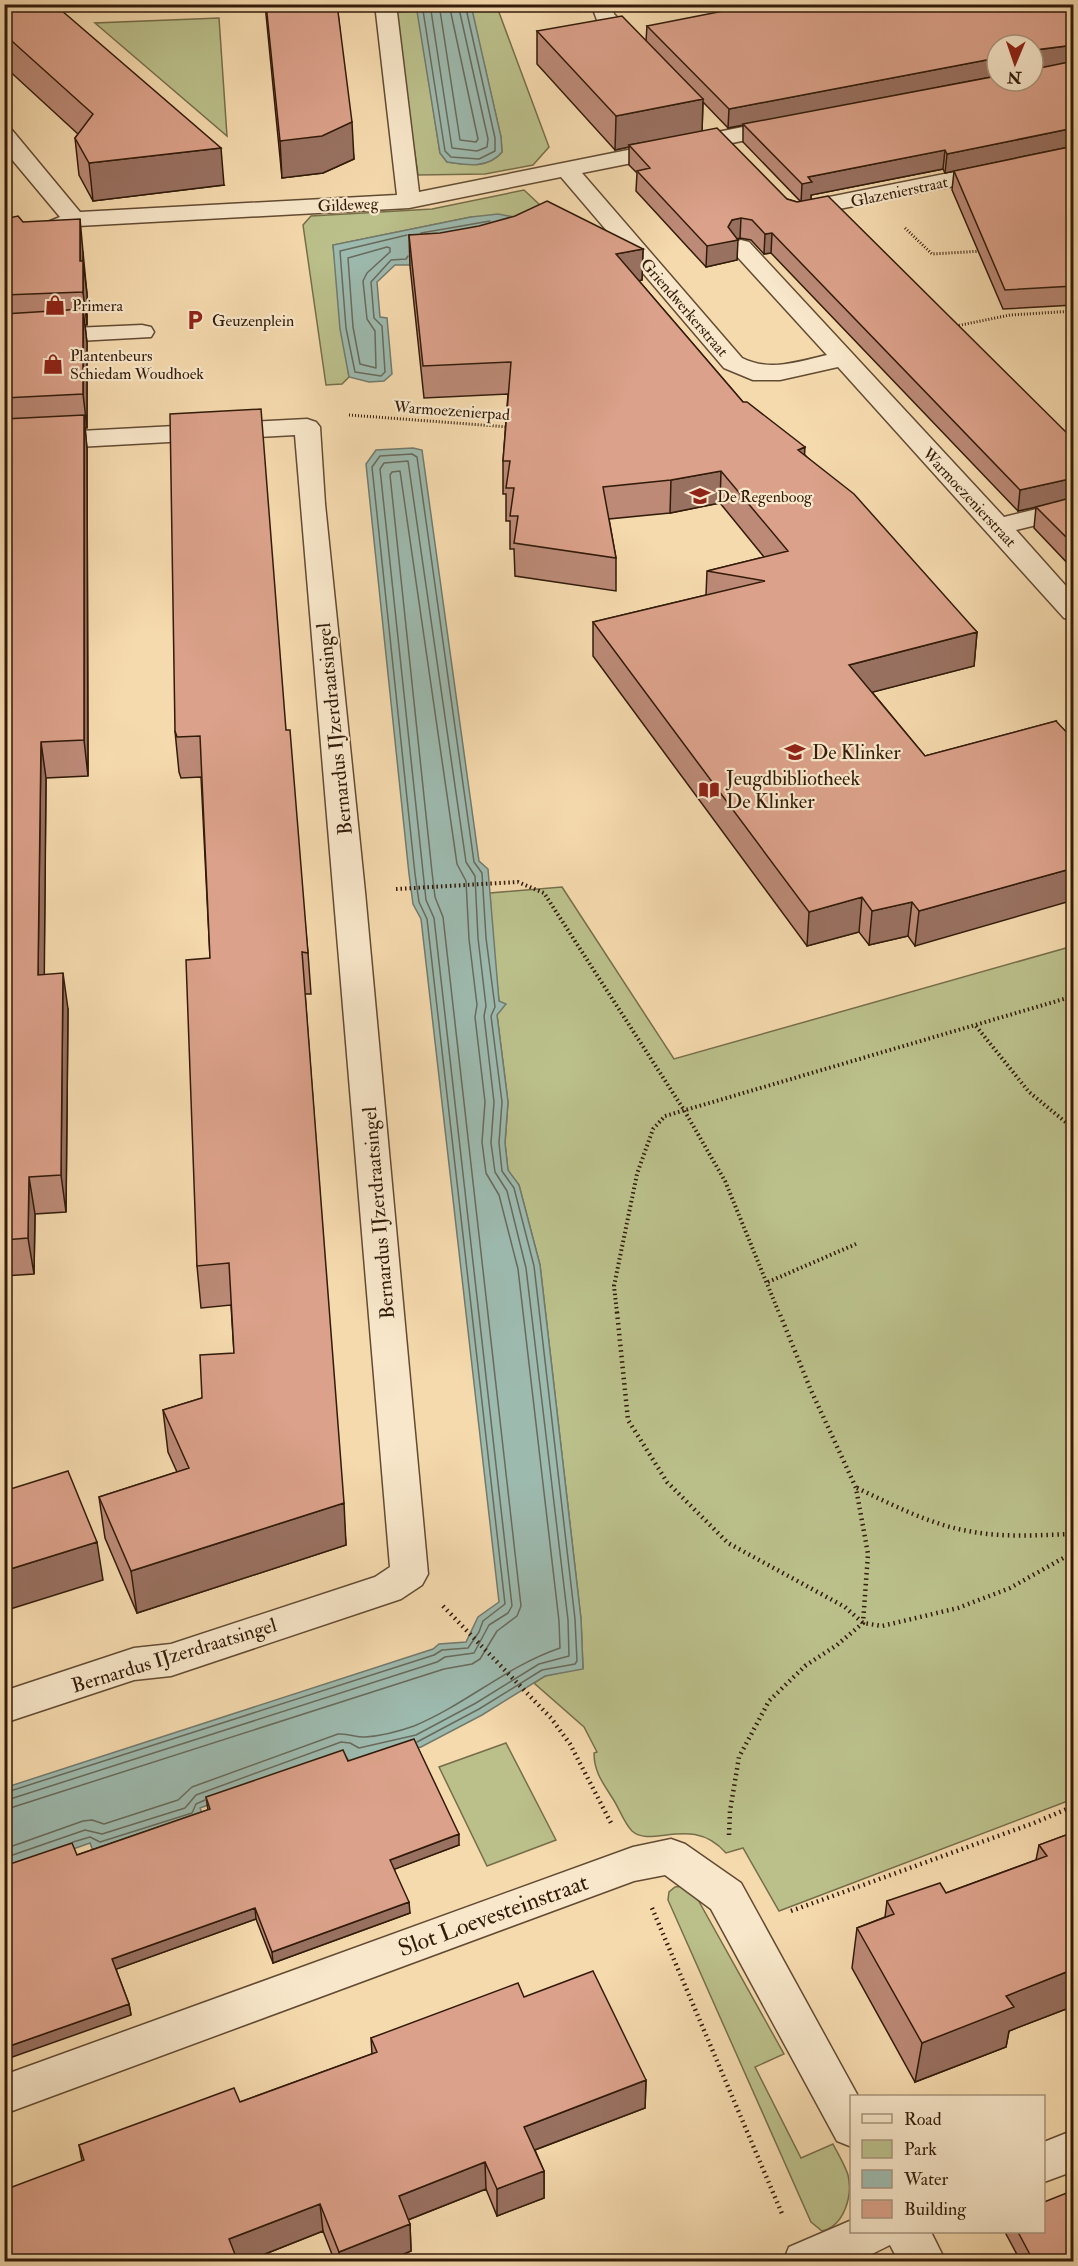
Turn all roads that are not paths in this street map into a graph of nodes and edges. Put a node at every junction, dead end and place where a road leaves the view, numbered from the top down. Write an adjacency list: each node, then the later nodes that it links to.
1 (601, 4): 3 (street)
2 (385, 5): 12 (street)
3 (651, 64)
4 (705, 118): 7 (street)
5 (806, 122): 7 (street, Gildeweg)
6 (4, 135): 13 (street)
7 (724, 137): 8 (street); 10 (street, Gildeweg)
8 (740, 154)
9 (1074, 155): 11 (street, Glazenierstraat)
10 (565, 168): 12 (street, Gildeweg); 18 (street, Griendwerkerstraat)
11 (780, 196)
12 (409, 201): 13 (street, Gildeweg)
13 (74, 219): 14 (street)
14 (4, 244)
15 (741, 247): 18 (street)
16 (142, 332): 17 (street)
17 (4, 338)
18 (842, 359): 21 (street, Warmoezenierstraat)
19 (4, 443): 23 (street, Bernardus IJzerdraatsingel)
20 (1074, 508): 21 (street)
21 (998, 525): 22 (street, Warmoezenierstraat)
22 (1074, 612)
23 (4, 1707)
24 (4, 2095): 25 (street, Slot Loevesteinstraat)
25 (850, 2123)
26 (1074, 2150): 27 (street)
27 (1045, 2162)
28 (872, 2233): 30 (street)
29 (908, 2233): 31 (street)
30 (806, 2262)
31 (924, 2262)

